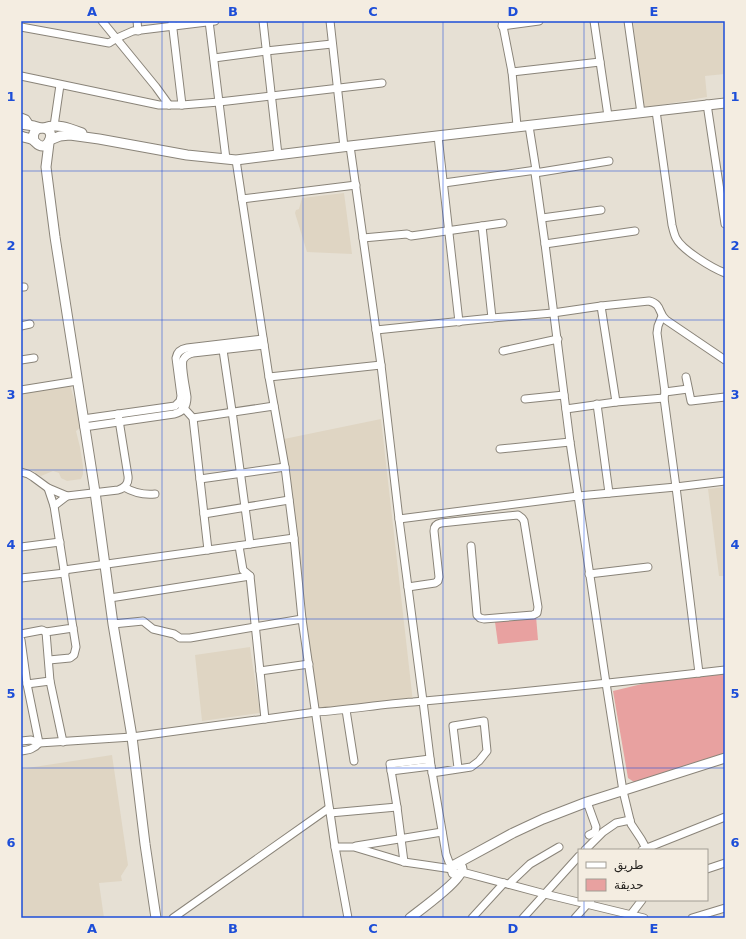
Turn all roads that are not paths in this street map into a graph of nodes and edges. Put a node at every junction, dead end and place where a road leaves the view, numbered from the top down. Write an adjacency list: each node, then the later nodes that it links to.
1 (102, 21): 13 (street)
2 (137, 21): 12 (street)
3 (211, 21): 10 (street); 16 (street)
4 (263, 21): 15 (street)
5 (330, 21): 14 (street)
6 (540, 21): 9 (street)
7 (594, 21): 17 (street)
8 (628, 21): 30 (street)
9 (502, 23): 18 (street)
10 (172, 24): 12 (street); 28 (street)
11 (21, 27): 13 (street)
12 (138, 31): 13 (street)
13 (116, 38): 27 (street)
14 (332, 44): 15 (street); 22 (street)
15 (266, 51): 16 (street); 23 (street)
16 (214, 58): 24 (street)
17 (600, 62): 18 (street); 31 (street)
18 (512, 72): 35 (street)
19 (21, 76): 21 (street)
20 (382, 83): 22 (street)
21 (60, 85): 27 (street); 34 (street)
22 (337, 88): 23 (street); 43 (street)
23 (271, 96): 24 (street); 44 (street)
24 (219, 102): 28 (street); 45 (street)
25 (725, 102): 26 (main road)
26 (707, 104): 29 (main road); 56 (street)
27 (169, 105): 28 (street)
28 (182, 105)
29 (656, 111): 30 (main road); 62 (street)
30 (641, 113): 31 (main road)
31 (608, 116): 36 (main road)
32 (21, 117): 33 (street)
33 (26, 125): 37 (main road)
34 (54, 126): 37 (main road); 40 (main road)
35 (517, 126): 36 (main road); 39 (main road)
36 (529, 126): 49 (street)
37 (42, 128): 41 (main road); 42 (main road)
38 (21, 136): 41 (main road)
39 (438, 136): 43 (main road); 50 (street)
40 (99, 139): 42 (main road); 45 (main road)
41 (35, 142): 42 (main road); 48 (main road)
42 (49, 142): 48 (main road)
43 (347, 146): 44 (main road); 51 (street)
44 (278, 155): 46 (main road)
45 (226, 159): 46 (main road)
46 (236, 160): 52 (street)
47 (609, 161): 49 (street)
48 (46, 168): 81 (main road)
49 (536, 171): 50 (street); 54 (street)
50 (444, 183): 58 (street)
51 (356, 185): 52 (street); 60 (street)
52 (242, 199): 72 (street)
53 (601, 210): 54 (street)
54 (542, 218): 61 (street)
55 (503, 223): 57 (street)
56 (725, 224)
57 (482, 226): 58 (street); 66 (street)
58 (449, 230): 60 (street); 67 (street)
59 (635, 231): 61 (street)
60 (363, 238): 70 (street)
61 (545, 244): 64 (street)
62 (725, 273)
63 (601, 306): 64 (street); 65 (street); 88 (street)
64 (553, 313): 66 (street); 71 (street)
65 (662, 316): 77 (street); 85 (street)
66 (492, 318): 67 (street)
67 (459, 322): 70 (street)
68 (30, 324): 69 (street)
69 (21, 326)
70 (376, 330): 78 (street)
71 (558, 339): 74 (street); 84 (street)
72 (264, 342): 73 (street); 79 (street); 89 (street)
73 (223, 350): 92 (street); 94 (street)
74 (503, 351)
75 (34, 358): 76 (street)
76 (21, 360)
77 (725, 360)
78 (381, 365): 79 (street); 118 (street)
79 (269, 377): 91 (street)
80 (686, 377): 82 (street)
81 (77, 381): 83 (street); 98 (main road)
82 (688, 389): 85 (street); 86 (street)
83 (21, 390)
84 (564, 395): 87 (street); 93 (street)
85 (664, 395): 88 (street); 106 (street)
86 (725, 397)
87 (525, 399)
88 (616, 402): 90 (street)
89 (178, 403): 92 (street); 95 (street)
90 (597, 404): 93 (street); 111 (street)
91 (274, 406): 94 (street); 101 (street)
92 (184, 408): 96 (street); 97 (street)
93 (566, 409): 99 (street)
94 (232, 412): 96 (street); 103 (street)
95 (118, 414): 97 (street); 98 (street)
96 (193, 418): 104 (street)
97 (119, 422): 98 (street); 108 (street)
98 (84, 423): 109 (main road)
99 (570, 442): 100 (street); 113 (street)
100 (500, 449)
101 (284, 467): 103 (street); 114 (street)
102 (21, 472): 107 (street)
103 (241, 473): 104 (street); 116 (street)
104 (200, 479): 117 (street)
105 (725, 481): 106 (street)
106 (676, 487): 111 (street); 145 (street)
107 (48, 488): 112 (street); 115 (street)
108 (124, 488): 109 (street); 110 (street)
109 (95, 492): 112 (street); 126 (main road)
110 (155, 494)
111 (609, 494): 113 (street)
112 (68, 496): 115 (street)
113 (578, 496): 118 (street); 129 (street)
114 (289, 500): 116 (street); 119 (street)
115 (54, 506): 120 (street)
116 (245, 508): 117 (street); 121 (street)
117 (204, 514): 125 (street)
118 (399, 519): 132 (street)
119 (294, 538): 121 (street); 134 (street)
120 (60, 542): 124 (street); 128 (street)
121 (250, 544): 122 (street)
122 (239, 546): 125 (street); 130 (street)
123 (471, 546): 132 (street)
124 (21, 547)
125 (208, 550): 126 (street)
126 (106, 565): 128 (street); 133 (main road)
127 (648, 567): 129 (street)
128 (64, 572): 131 (street); 137 (street)
129 (589, 574): 147 (street)
130 (250, 576): 133 (street); 136 (street)
131 (21, 578)
132 (408, 587): 149 (street)
133 (110, 598): 135 (main road)
134 (302, 618): 136 (street); 142 (street)
135 (113, 624): 136 (street); 153 (main road)
136 (255, 626): 144 (street)
137 (73, 628): 138 (street); 141 (street)
138 (46, 632): 139 (street); 141 (street)
139 (21, 634)
140 (21, 640): 148 (street)
141 (49, 660): 146 (street)
142 (309, 664): 144 (street); 151 (street)
143 (725, 670): 145 (street)
144 (260, 671): 152 (street)
145 (699, 673): 147 (street)
146 (50, 680): 148 (street); 155 (street)
147 (606, 683): 149 (street); 162 (street)
148 (25, 687): 156 (street)
149 (423, 701): 150 (street); 160 (street)
150 (346, 710): 151 (street); 159 (street)
151 (316, 712): 152 (street); 165 (street)
152 (265, 719): 153 (street)
153 (132, 737): 155 (street); 188 (main road)
154 (21, 741): 156 (street)
155 (63, 742): 156 (street)
156 (39, 743): 157 (street)
157 (21, 751)
158 (725, 758): 162 (main road)
159 (354, 761)
160 (431, 766): 161 (street); 164 (street); 168 (street)
161 (458, 768): 161 (street)
162 (623, 791): 163 (main road); 167 (street)
163 (587, 802): 169 (street); 179 (main road)
164 (397, 806): 165 (street); 170 (street)
165 (330, 811): 171 (street); 189 (street)
166 (725, 817): 175 (street)
167 (630, 820): 174 (street); 175 (street)
168 (442, 832): 170 (street); 179 (street)
169 (589, 835)
170 (401, 840): 172 (street); 177 (street)
171 (336, 847): 172 (street); 190 (street)
172 (354, 847): 177 (street)
173 (559, 847): 181 (street)
174 (587, 849)
175 (645, 849)
176 (578, 857): 182 (street)
177 (404, 862): 179 (street)
178 (725, 863): 180 (street)
179 (457, 869): 181 (street); 191 (main road)
180 (708, 869)
181 (506, 884): 182 (street); 192 (street)
182 (545, 894): 183 (street); 193 (street)
183 (578, 900)
184 (641, 901): 187 (street)
185 (589, 902): 187 (street); 194 (street)
186 (725, 908): 196 (street)
187 (630, 916): 195 (street)
188 (156, 918)
189 (173, 918)
190 (348, 918)
191 (410, 918)
192 (472, 918)
193 (523, 918)
194 (575, 918)
195 (644, 918)
196 (692, 918)

